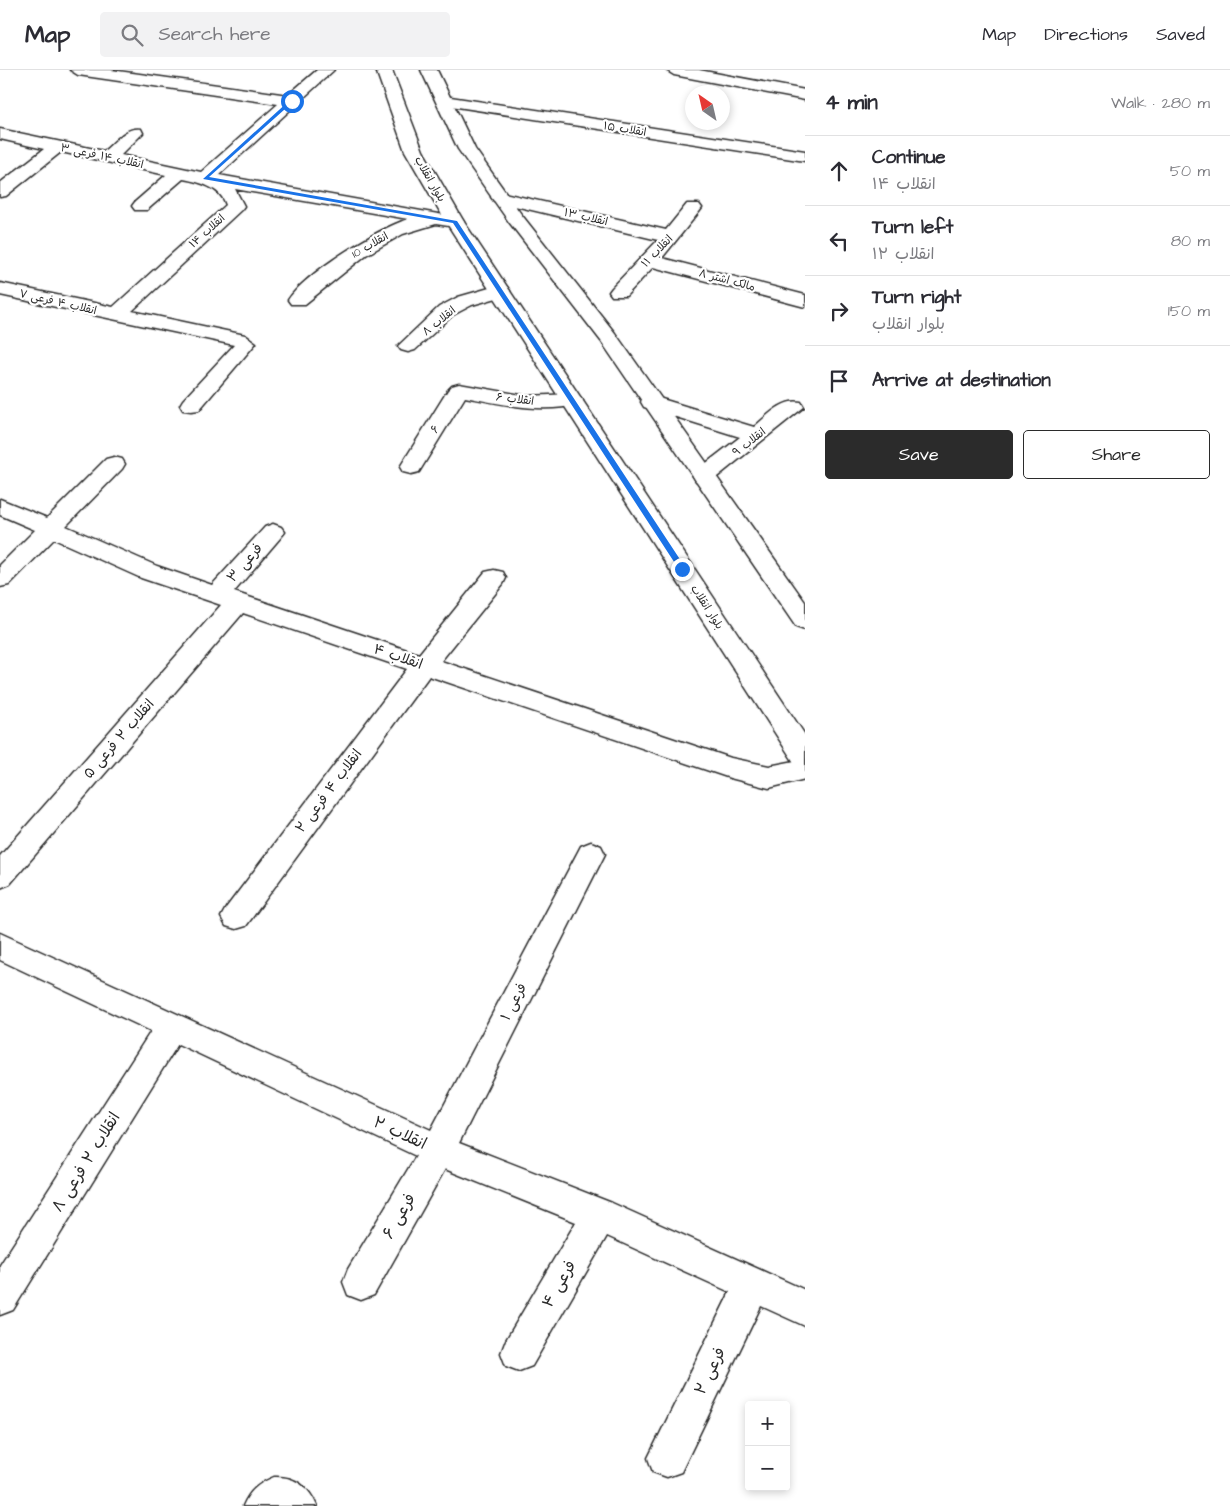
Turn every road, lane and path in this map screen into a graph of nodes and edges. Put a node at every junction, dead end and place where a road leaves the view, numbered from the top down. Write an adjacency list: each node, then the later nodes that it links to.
1 (78, 70): 7 (street)
2 (326, 70): 7 (street)
3 (384, 70): 20 (street, بلوار انقلاب)
4 (429, 70): 8 (street)
5 (676, 70): 6 (street)
6 (805, 95)
7 (292, 101): 15 (street)
8 (444, 101): 12 (street, انقلاب ۱۵); 17 (street)
9 (135, 133): 13 (street)
10 (0, 134): 11 (street, انقلاب ۱۴ فرعی ۳)
11 (58, 146): 13 (street, انقلاب ۱۴ فرعی ۳); 16 (street)
12 (805, 156)
13 (108, 157): 14 (street, انقلاب ۱۴ فرعی ۳)
14 (179, 173): 15 (street, انقلاب ۱۴ فرعی ۳); 18 (street)
15 (205, 178): 20 (street, انقلاب ۱۴ فرعی ۳); 28 (street, انقلاب ۱۴)
16 (0, 192)
17 (500, 197): 21 (street, انقلاب ۱۳); 32 (street)
18 (141, 206)
19 (693, 208): 21 (street, انقلاب ۱۱)
20 (455, 222): 24 (street, بلوار انقلاب); 26 (street, انقلاب 10)
21 (672, 237): 22 (street, انقلاب ۱۱)
22 (648, 260): 25 (street, انقلاب ۱۱); 27 (street, مالک اشتر ۸)
23 (0, 289): 28 (street, انقلاب ۴ فرعی ۷)
24 (500, 291): 29 (street, انقلاب ۸); 31 (street, بلوار انقلاب)
25 (619, 292)
26 (298, 300)
27 (805, 301)
28 (116, 315): 33 (street, انقلاب ۴ فرعی ۷)
29 (408, 346)
30 (458, 390): 31 (street, انقلاب ۶); 37 (street, ۶)
31 (572, 400): 47 (street, بلوار انقلاب)
32 (652, 402): 35 (street); 38 (street)
33 (190, 405)
34 (793, 407): 35 (street, انقلاب ۹)
35 (757, 435): 38 (street, انقلاب ۹)
36 (114, 464): 40 (street)
37 (412, 468)
38 (704, 476): 45 (street)
39 (0, 506): 40 (street, انقلاب ۴)
40 (50, 528): 43 (street); 44 (street, انقلاب ۴)
41 (273, 532): 44 (street, فرعی ۳)
42 (494, 578): 46 (street, انقلاب ۴ فرعی ۲)
43 (0, 579)
44 (228, 598): 46 (street, انقلاب ۴); 50 (street, انقلاب ۲ فرعی ۵)
45 (805, 621)
46 (423, 666): 48 (street, انقلاب ۴); 51 (street, انقلاب ۴ فرعی ۲)
47 (805, 756)
48 (805, 769)
49 (591, 854): 54 (street, فرعی ۱)
50 (0, 876)
51 (236, 917)
52 (0, 946): 53 (street, انقلاب ۲)
53 (172, 1026): 54 (street, انقلاب ۲); 58 (street, انقلاب ۲ فرعی ۸)
54 (438, 1150): 55 (street, انقلاب ۲); 56 (street, فرعی ۶)
55 (600, 1216): 57 (street, انقلاب ۲); 60 (street, فرعی ۴)
56 (361, 1282)
57 (753, 1285): 59 (street, انقلاب ۲); 61 (street, فرعی ۲)
58 (0, 1297)
59 (805, 1308)
60 (519, 1353)
61 (667, 1458)
62 (264, 1506): 63 (street)
63 (298, 1506)

